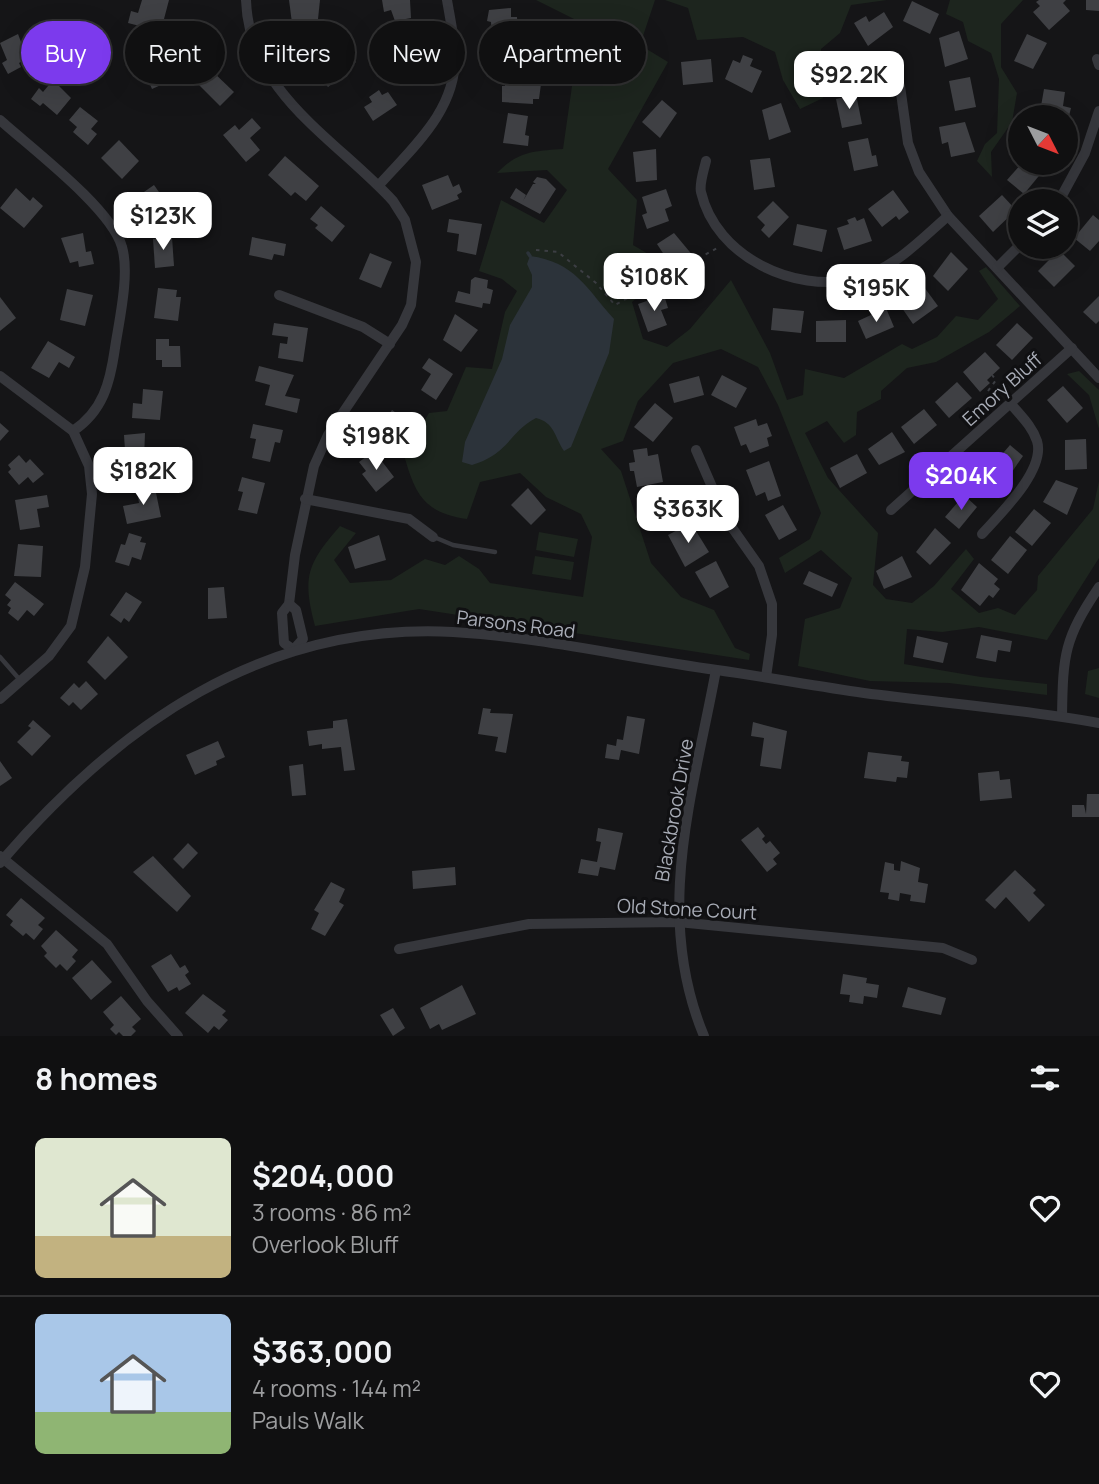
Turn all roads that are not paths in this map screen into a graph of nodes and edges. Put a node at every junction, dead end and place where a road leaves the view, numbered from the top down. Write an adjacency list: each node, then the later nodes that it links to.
1 (246, 0): 7 (street)
2 (447, 0): 7 (street)
3 (901, 86): 9 (street)
4 (1099, 111): 8 (street)
5 (0, 120): 18 (street)
6 (706, 161): 9 (street)
7 (379, 185): 13 (street)
8 (1066, 189)
9 (948, 216): 11 (street)
10 (1008, 257): 11 (street)
11 (997, 268): 14 (street)
12 (279, 295): 13 (street)
13 (390, 344): 20 (street)
14 (1072, 348): 16 (street); 17 (street, Emory Bluff)
15 (0, 376): 18 (street)
16 (1099, 378)
17 (1011, 404): 21 (street, Emory Bluff); 22 (street)
18 (73, 431): 31 (street)
19 (696, 450): 30 (street)
20 (305, 499): 23 (street); 26 (street)
21 (891, 510)
22 (982, 534)
23 (433, 537): 24 (lane)
24 (495, 552)
25 (1099, 587): 33 (street)
26 (289, 604): 27 (street); 27 (street)
27 (294, 650): 29 (street, Parsons Road); 35 (street, Parsons Road)
28 (0, 657): 31 (lane)
29 (716, 670): 30 (street, Parsons Road); 36 (street, Blackbrook Drive)
30 (766, 677): 33 (street, Parsons Road)
31 (21, 681): 32 (street)
32 (0, 699)
33 (1062, 716): 34 (street, Parsons Road)
34 (1099, 723)
35 (1, 859): 39 (street)
36 (678, 922): 37 (street, Old Stone Court); 38 (street, Old Stone Court); 40 (street, Blackbrook Drive)
37 (399, 949)
38 (972, 960)
39 (178, 1036)
40 (704, 1036)

